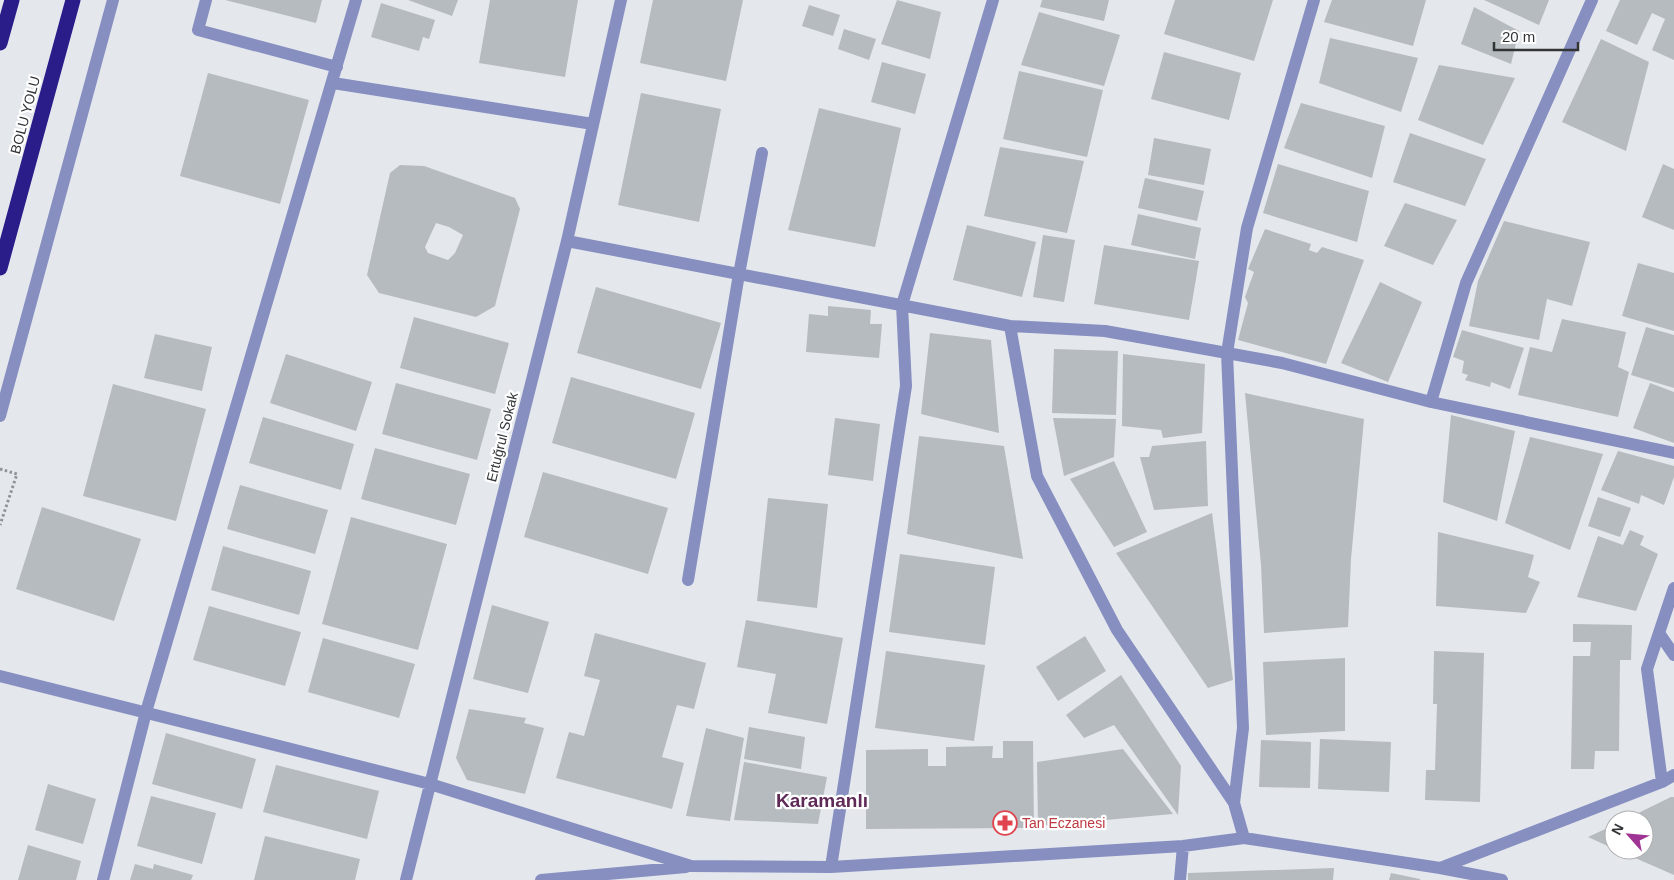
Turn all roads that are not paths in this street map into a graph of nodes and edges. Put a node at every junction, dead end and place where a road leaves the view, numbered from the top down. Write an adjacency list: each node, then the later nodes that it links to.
1 (12, 0): 10 (highway)
2 (73, 0): 16 (highway, BOLU YOLU)
3 (113, 0): 22 (street)
4 (206, 0): 11 (street)
5 (356, 0): 11 (street)
6 (622, 0): 13 (street, Ertuğrul Sokak)
7 (992, 0): 18 (street)
8 (1314, 0): 20 (street)
9 (1592, 0): 21 (street)
10 (0, 43)
11 (337, 67): 12 (street)
12 (332, 83): 13 (street); 29 (street)
13 (593, 124): 15 (street, Ertuğrul Sokak)
14 (762, 153): 17 (street)
15 (567, 241): 17 (street); 32 (street, Ertuğrul Sokak)
16 (0, 268)
17 (739, 274): 18 (street); 24 (street)
18 (902, 305): 19 (street); 37 (street)
19 (1010, 326): 20 (street); 33 (street)
20 (1227, 353): 21 (street); 33 (street)
21 (1431, 402): 23 (street)
22 (0, 416)
23 (1674, 453)
24 (688, 580)
25 (1674, 588): 26 (street)
26 (1659, 634): 27 (street); 31 (street)
27 (1674, 655)
28 (0, 676): 29 (street)
29 (146, 712): 32 (street); 39 (street)
30 (1674, 775): 31 (street)
31 (1662, 782): 38 (street)
32 (430, 784): 36 (street); 40 (street, Ertuğrul Sokak)
33 (1234, 803): 34 (street)
34 (1244, 838): 35 (street); 38 (street)
35 (1183, 846): 37 (street); 42 (street)
36 (692, 866): 37 (street); 41 (street)
37 (831, 867)
38 (1440, 868): 43 (street)
39 (103, 880)
40 (406, 880)
41 (542, 880)
42 (1180, 880)
43 (1502, 880)

